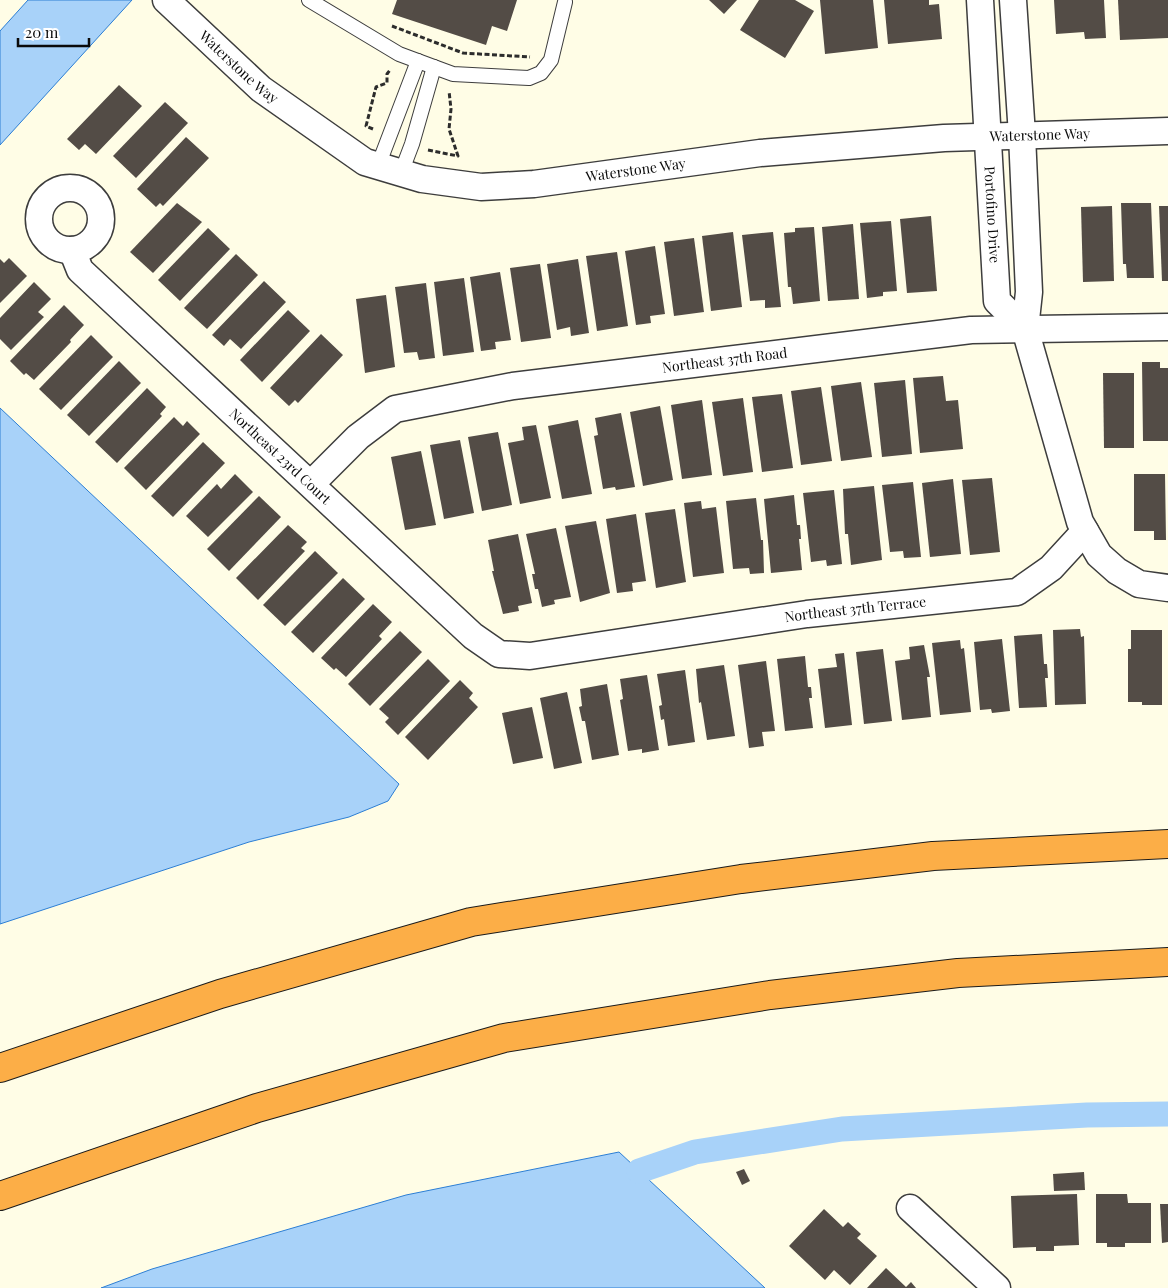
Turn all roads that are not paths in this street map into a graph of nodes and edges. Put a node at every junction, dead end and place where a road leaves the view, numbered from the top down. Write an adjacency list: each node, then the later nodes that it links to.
1 (309, 0): 6 (lane)
2 (980, 0): 10 (street, Portofino Drive)
3 (1013, 0): 9 (street, Portofino Drive)
4 (169, 2): 11 (street, Waterstone Way)
5 (564, 2): 7 (lane)
6 (418, 62): 7 (lane); 11 (lane)
7 (434, 67): 11 (lane)
8 (1168, 131): 9 (street, Waterstone Way)
9 (1022, 135): 10 (street, Waterstone Way); 14 (street, Portofino Drive)
10 (989, 136): 11 (street, Waterstone Way); 14 (street, Portofino Drive)
11 (390, 169)
12 (72, 250): 15 (street, Northeast 23rd Court)
13 (1168, 327): 14 (street, Northeast 37th Road)
14 (1025, 329): 15 (street, Northeast 37th Road); 16 (street, Portofino Drive)
15 (312, 483): 18 (street, Northeast 23rd Court)
16 (1085, 531): 17 (street); 18 (street, Northeast 37th Terrace)
17 (1168, 588)
18 (499, 654)
19 (1168, 844): 21 (highway)
20 (1168, 962): 22 (highway)
21 (0, 1068)
22 (0, 1196)
23 (910, 1208): 24 (street)
24 (997, 1288)

